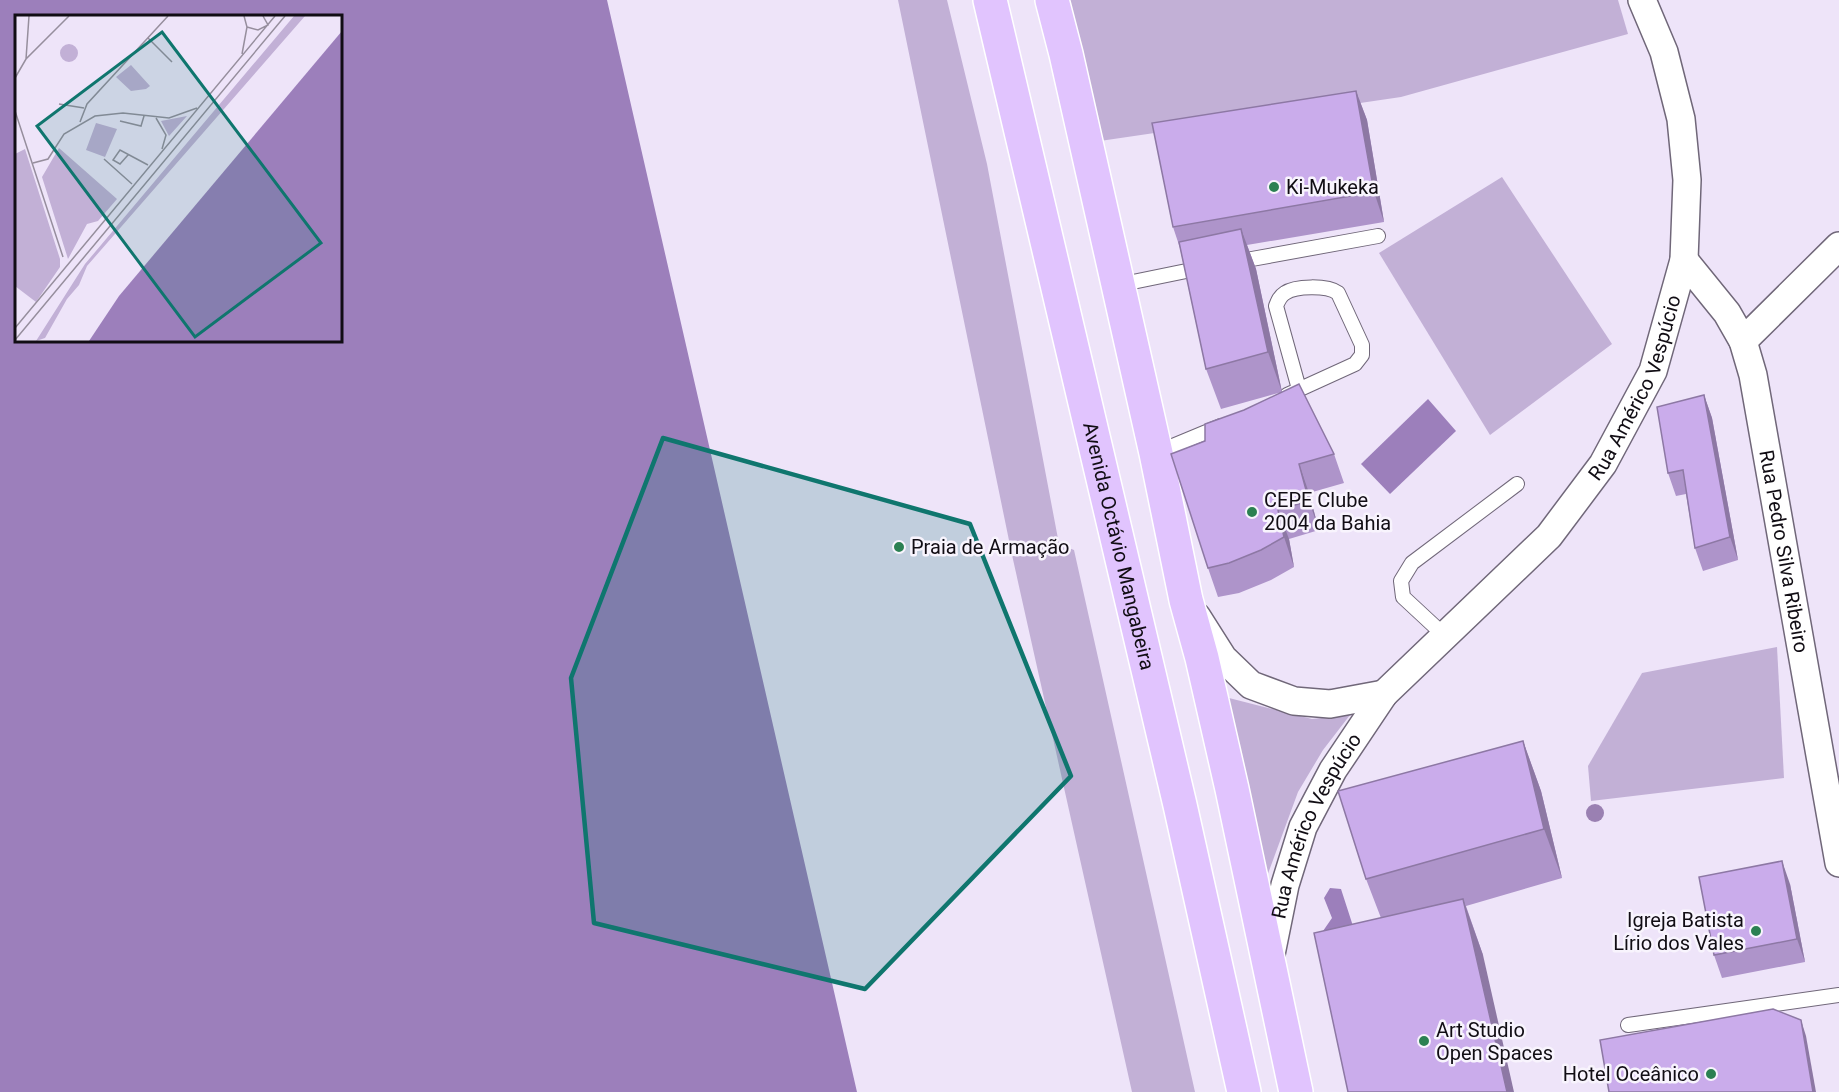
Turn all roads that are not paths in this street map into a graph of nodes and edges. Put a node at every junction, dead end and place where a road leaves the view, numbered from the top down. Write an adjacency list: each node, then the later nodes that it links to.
1 (990, 0): 21 (main road, Avenida Octávio Mangabeira)
2 (1052, 0): 7 (main road)
3 (1642, 0): 6 (street, Rua Américo Vespúcio)
4 (1378, 236): 7 (lane)
5 (1839, 246): 8 (street)
6 (1684, 260): 8 (street, Rua Pedro Silva Ribeiro); 15 (street, Rua Américo Vespúcio)
7 (1118, 285): 12 (main road)
8 (1743, 341): 17 (street, Rua Pedro Silva Ribeiro)
9 (1299, 389): 9 (lane); 10 (lane)
10 (1279, 399)
11 (1238, 418): 12 (lane)
12 (1156, 453): 14 (main road)
13 (1517, 484): 15 (lane)
14 (1186, 600): 16 (street, Rua Américo Vespúcio); 18 (main road)
15 (1445, 636): 16 (street, Rua Américo Vespúcio)
16 (1384, 694): 18 (street, Rua Américo Vespúcio)
17 (1839, 863)
18 (1268, 966): 22 (main road)
19 (1839, 995): 20 (lane)
20 (1628, 1025)
21 (1244, 1092)
22 (1296, 1092)

